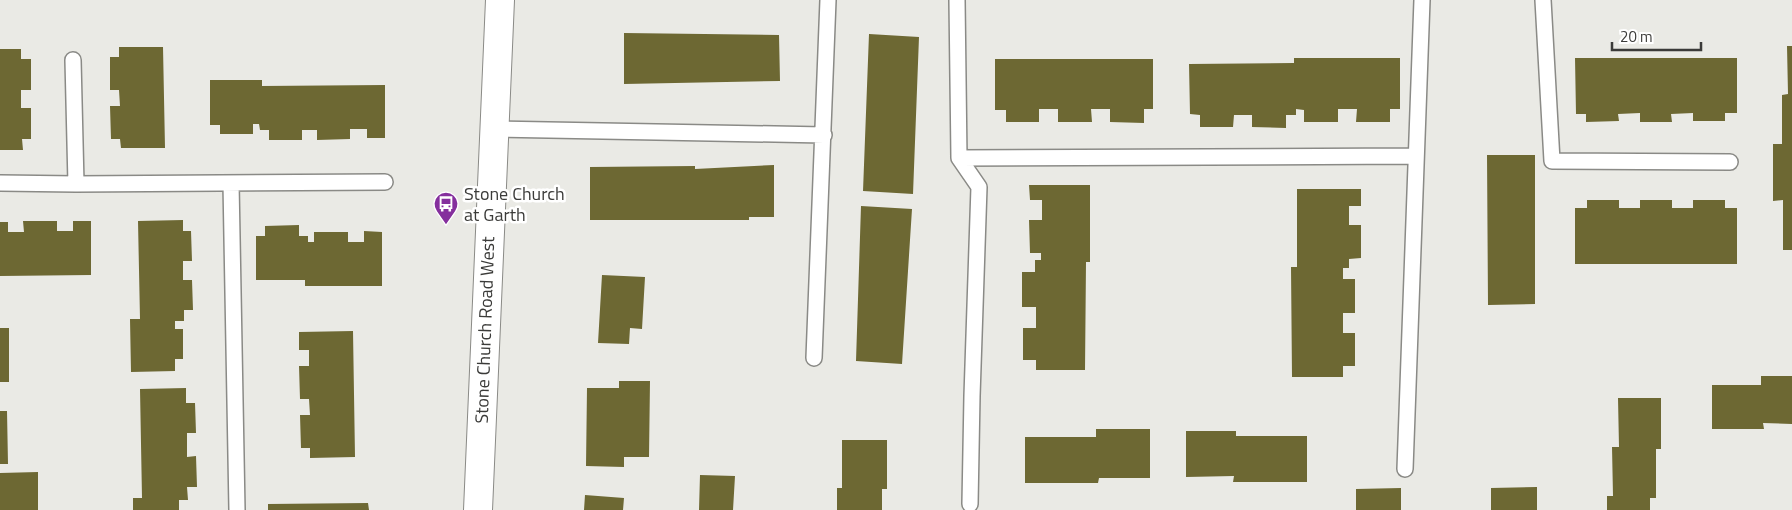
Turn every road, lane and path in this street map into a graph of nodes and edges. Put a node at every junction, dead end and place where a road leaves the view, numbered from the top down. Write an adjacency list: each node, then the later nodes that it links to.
1 (500, 0): 7 (main road, Stone Church Road West)
2 (828, 0): 8 (lane)
3 (956, 0): 10 (lane)
4 (1422, 0): 9 (lane)
5 (1544, 0): 11 (lane)
6 (73, 60): 15 (lane)
7 (494, 129): 8 (lane); 20 (main road, Stone Church Road West)
8 (824, 134): 16 (lane)
9 (1415, 156): 10 (lane); 17 (lane)
10 (959, 158): 18 (lane)
11 (1730, 162)
12 (385, 182): 14 (lane)
13 (0, 183): 15 (lane)
14 (230, 183): 15 (lane); 19 (lane)
15 (76, 184)
16 (814, 358)
17 (1405, 468)
18 (970, 504)
19 (237, 510)
20 (478, 510)

